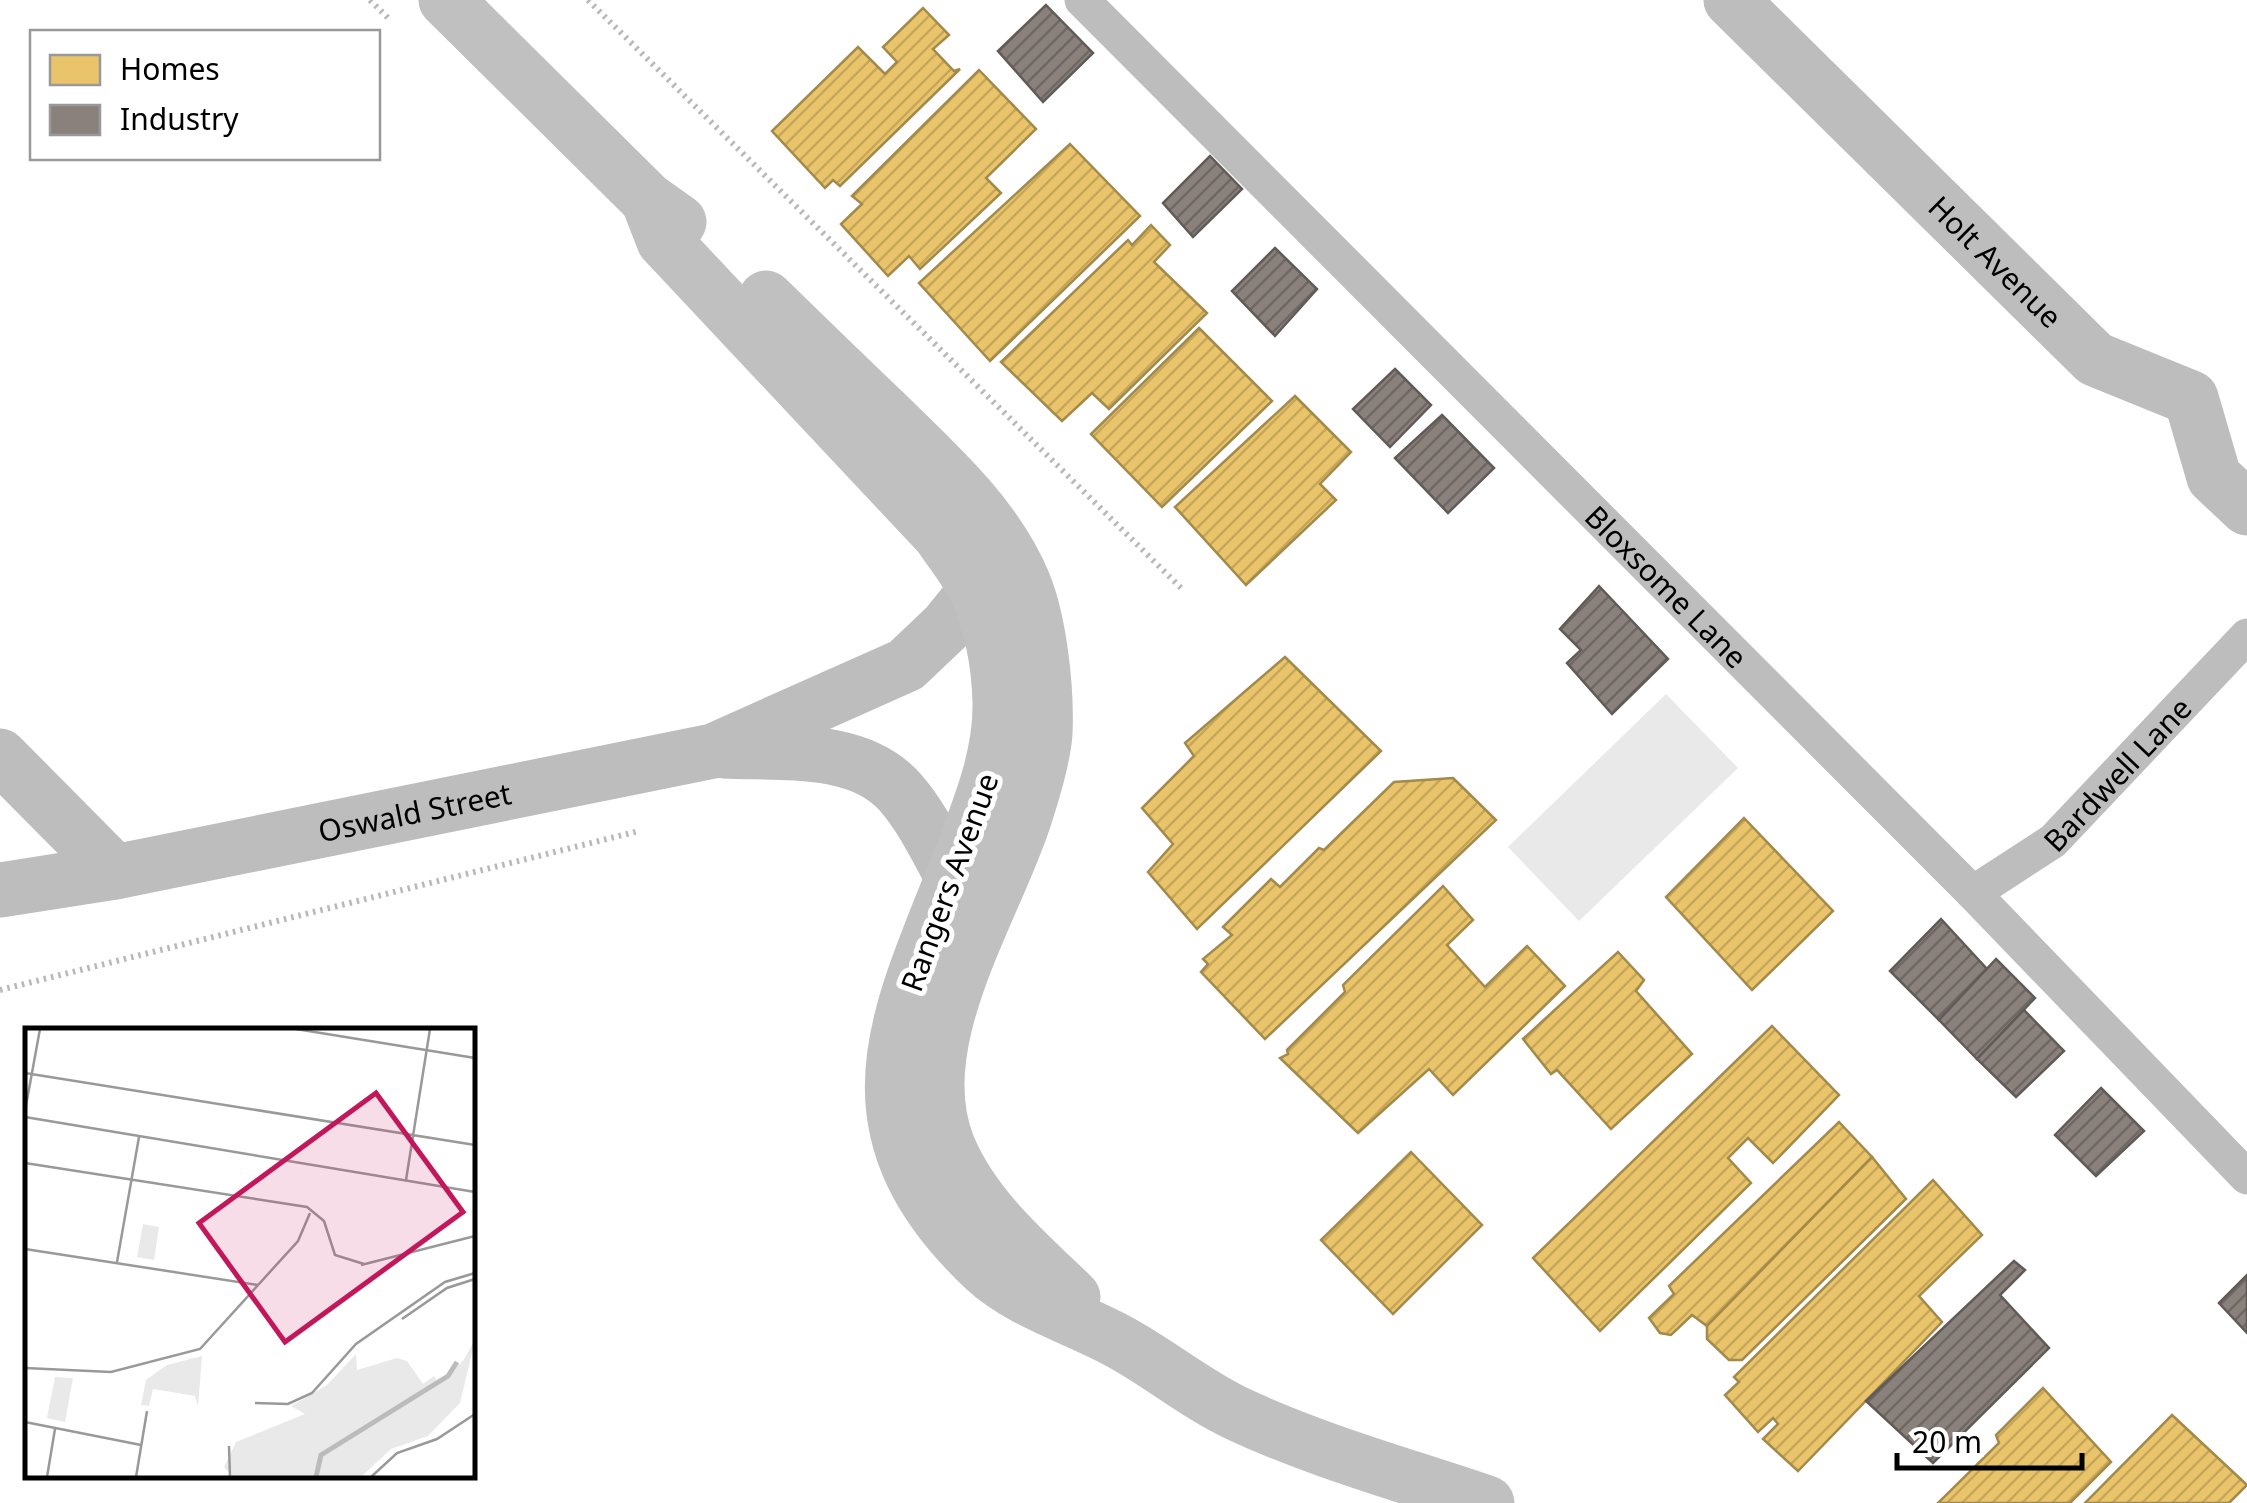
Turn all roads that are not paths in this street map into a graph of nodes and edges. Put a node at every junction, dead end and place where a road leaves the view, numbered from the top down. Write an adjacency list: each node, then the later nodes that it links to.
1 (446, 0): 4 (street, Rangers Avenue)
2 (1082, 0): 13 (lane, Bloxsome Lane)
3 (1731, 0): 5 (street, Holt Avenue)
4 (648, 200): 6 (street, Rangers Avenue); 15 (street, Rangers Avenue)
5 (2247, 508)
6 (976, 590): 8 (street, Oswald Street); 11 (street, Rangers Avenue)
7 (2247, 636): 13 (lane, Bardwell Lane)
8 (713, 750): 10 (street, Oswald Street); 11 (street, Oswald Street)
9 (0, 756): 10 (street)
10 (116, 872): 12 (street, Oswald Street)
11 (953, 878): 15 (street, Rangers Avenue)
12 (0, 890)
13 (1973, 893): 14 (lane, Bloxsome Lane)
14 (2247, 1178)
15 (1118, 1341): 16 (street, Rangers Avenue)
16 (1487, 1503)

